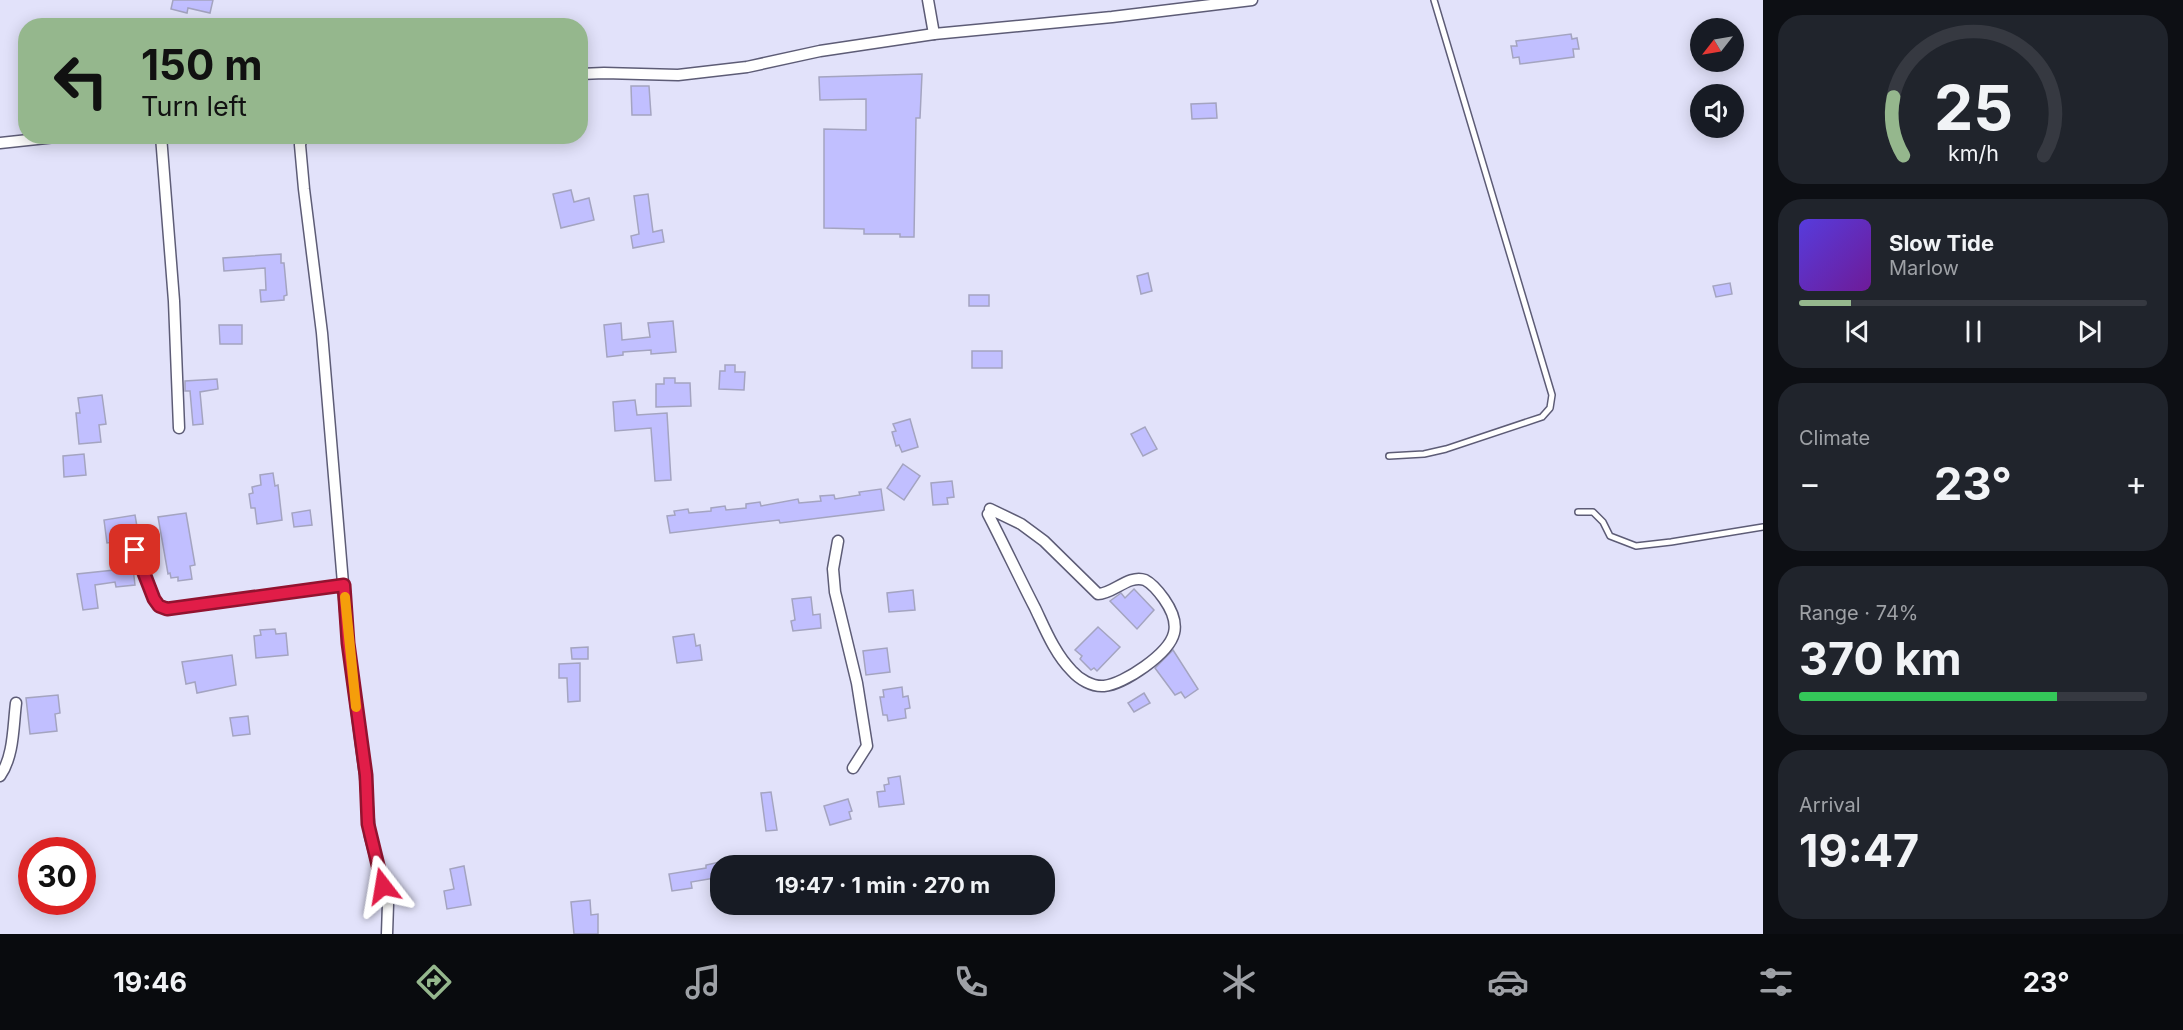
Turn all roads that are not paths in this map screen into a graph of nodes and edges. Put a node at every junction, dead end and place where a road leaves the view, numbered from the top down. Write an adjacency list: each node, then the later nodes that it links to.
1 (928, 0): 4 (street)
2 (1252, 0): 4 (street)
3 (1434, 0): 11 (lane)
4 (934, 34): 5 (street)
5 (588, 74)
6 (18, 142): 7 (street)
7 (0, 144)
8 (162, 144): 10 (street)
9 (300, 144): 17 (street)
10 (179, 428)
11 (1389, 456)
12 (989, 512): 12 (street)
13 (1578, 512): 14 (lane)
14 (1763, 527)
15 (838, 541): 19 (street)
16 (135, 550): 17 (street)
17 (344, 585): 21 (street)
18 (16, 703): 20 (street)
19 (853, 768)
20 (0, 776)
21 (387, 934)

